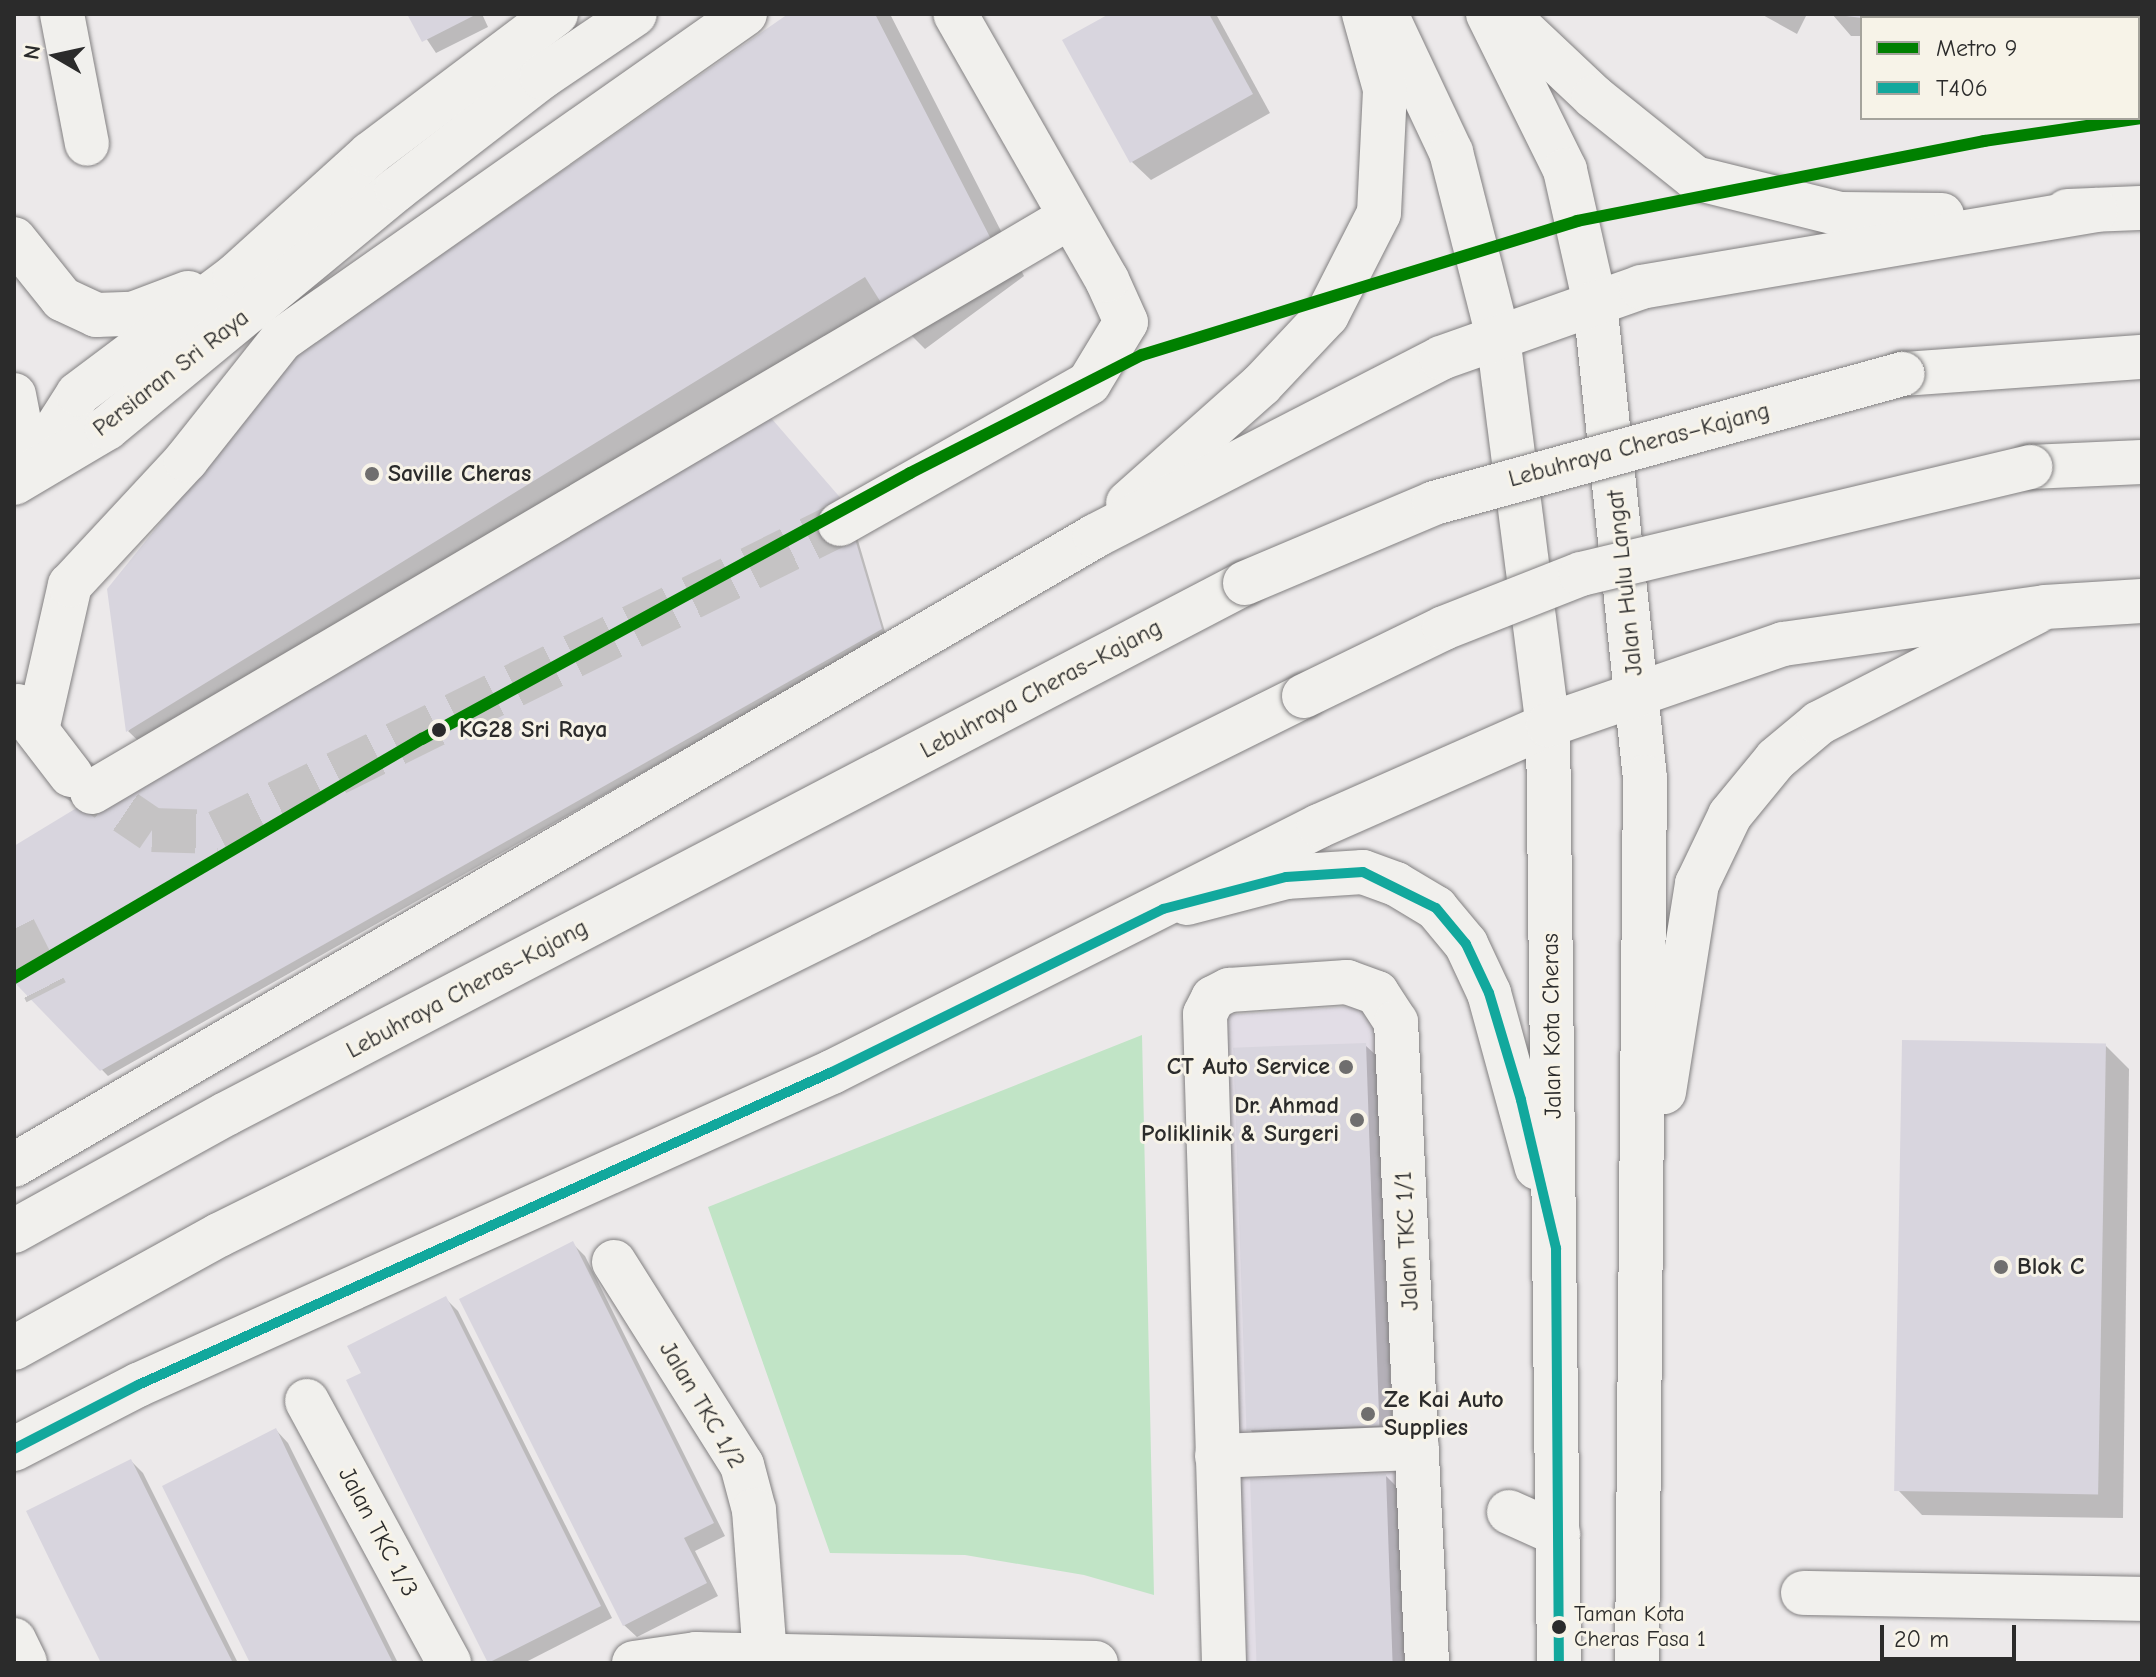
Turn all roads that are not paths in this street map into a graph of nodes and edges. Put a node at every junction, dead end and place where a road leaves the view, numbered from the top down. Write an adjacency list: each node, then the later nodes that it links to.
1 (62, 14): 11 (main road)
2 (556, 14): 10 (main road, Persiaran Sri Raya)
3 (635, 14): 22 (main road, Persiaran Sri Raya)
4 (745, 14): 28 (main road)
5 (955, 14): 14 (main road)
6 (1364, 14): 24 (main road)
7 (1386, 14): 18 (main road)
8 (1488, 14): 17 (main road, Jalan Hulu Langat)
9 (1506, 14): 13 (main road)
10 (507, 28): 16 (main road, Persiaran Sri Raya)
11 (87, 144)
12 (2142, 208): 13 (main road)
13 (2096, 210): 17 (main road)
14 (1070, 217): 23 (main road); 28 (main road)
15 (14, 239): 16 (main road)
16 (235, 276): 22 (main road, Persiaran Sri Raya)
17 (1595, 303): 18 (main road); 27 (main road, Jalan Hulu Langat)
18 (1498, 337): 24 (main road); 29 (main road)
19 (2142, 357): 32 (main road, Lebuhraya Cheras–Kajang, bridge)
20 (14, 395): 22 (main road)
21 (2142, 462): 36 (main road, bridge)
22 (22, 478)
23 (840, 524)
24 (1095, 536): 31 (main road)
25 (2142, 601): 26 (main road)
26 (2045, 607): 27 (main road); 33 (main road)
27 (1637, 695): 29 (main road); 33 (main road, Jalan Hulu Langat)
28 (25, 716)
29 (1548, 725): 30 (main road); 34 (main road, Jalan Kota Cheras)
30 (1163, 909): 34 (main road); 39 (main road)
31 (14, 1165)
32 (14, 1231)
33 (1641, 1241): 54 (main road)
34 (1556, 1248): 42 (main road, Jalan Kota Cheras)
35 (614, 1262): 46 (main road, Jalan TKC 1/2)
36 (14, 1348)
37 (307, 1401): 48 (main road, Jalan TKC 1/3)
38 (1417, 1448): 40 (main road); 40 (main road, Jalan TKC 1/1); 52 (main road, Jalan TKC 1/1)
39 (14, 1449)
40 (1217, 1456): 51 (main road)
41 (1509, 1512): 42 (main road)
42 (1558, 1534): 53 (main road, Jalan Kota Cheras)
43 (1803, 1593): 44 (main road)
44 (2142, 1599)
45 (14, 1640): 47 (main road)
46 (765, 1656): 49 (main road); 50 (main road)
47 (25, 1663)
48 (449, 1663)
49 (634, 1663)
50 (1096, 1663)
51 (1224, 1663)
52 (1427, 1663)
53 (1559, 1663)
54 (1637, 1663)

